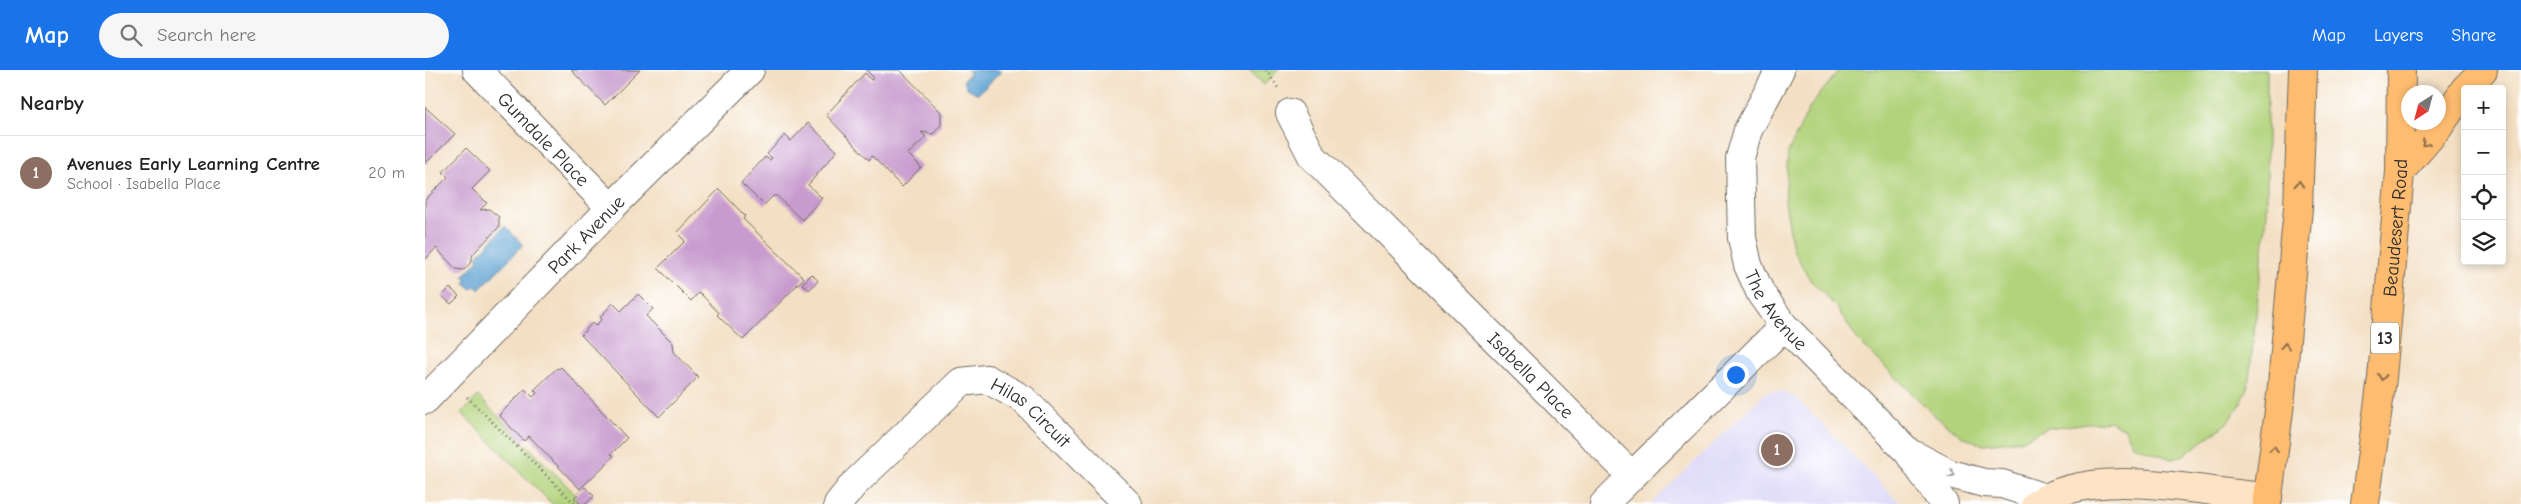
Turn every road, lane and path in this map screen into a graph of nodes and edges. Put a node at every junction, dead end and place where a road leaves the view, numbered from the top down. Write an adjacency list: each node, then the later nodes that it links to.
1 (477, 70): 11 (street, Gumdale Place)
2 (751, 70): 11 (street, Park Avenue)
3 (1780, 70): 12 (street, The Avenue)
4 (2303, 70): 18 (highway, one-way to 4)
5 (2401, 70): 10 (highway, Beaudesert Road / 13)
6 (2483, 70): 7 (highway)
7 (2469, 85)
8 (2461, 95): 10 (highway, one-way to 10)
9 (1290, 113): 16 (street, Isabella Place)
10 (2400, 172): 24 (highway, Beaudesert Road / 13, one-way to 24)
11 (611, 208): 13 (street, Park Avenue)
12 (1784, 326): 15 (street, The Avenue); 16 (street)
13 (446, 378): 14 (street, Park Avenue); 19 (path)
14 (425, 400)
15 (1909, 452): 17 (street, one-way to 17); 23 (street, The Avenue)
16 (1632, 476): 22 (street)
17 (2040, 501): 18 (street)
18 (2268, 501)
19 (575, 504)
20 (838, 504): 21 (street, Hilas Circuit)
21 (1128, 504)
22 (1604, 504)
23 (1944, 504)
24 (2365, 504)

